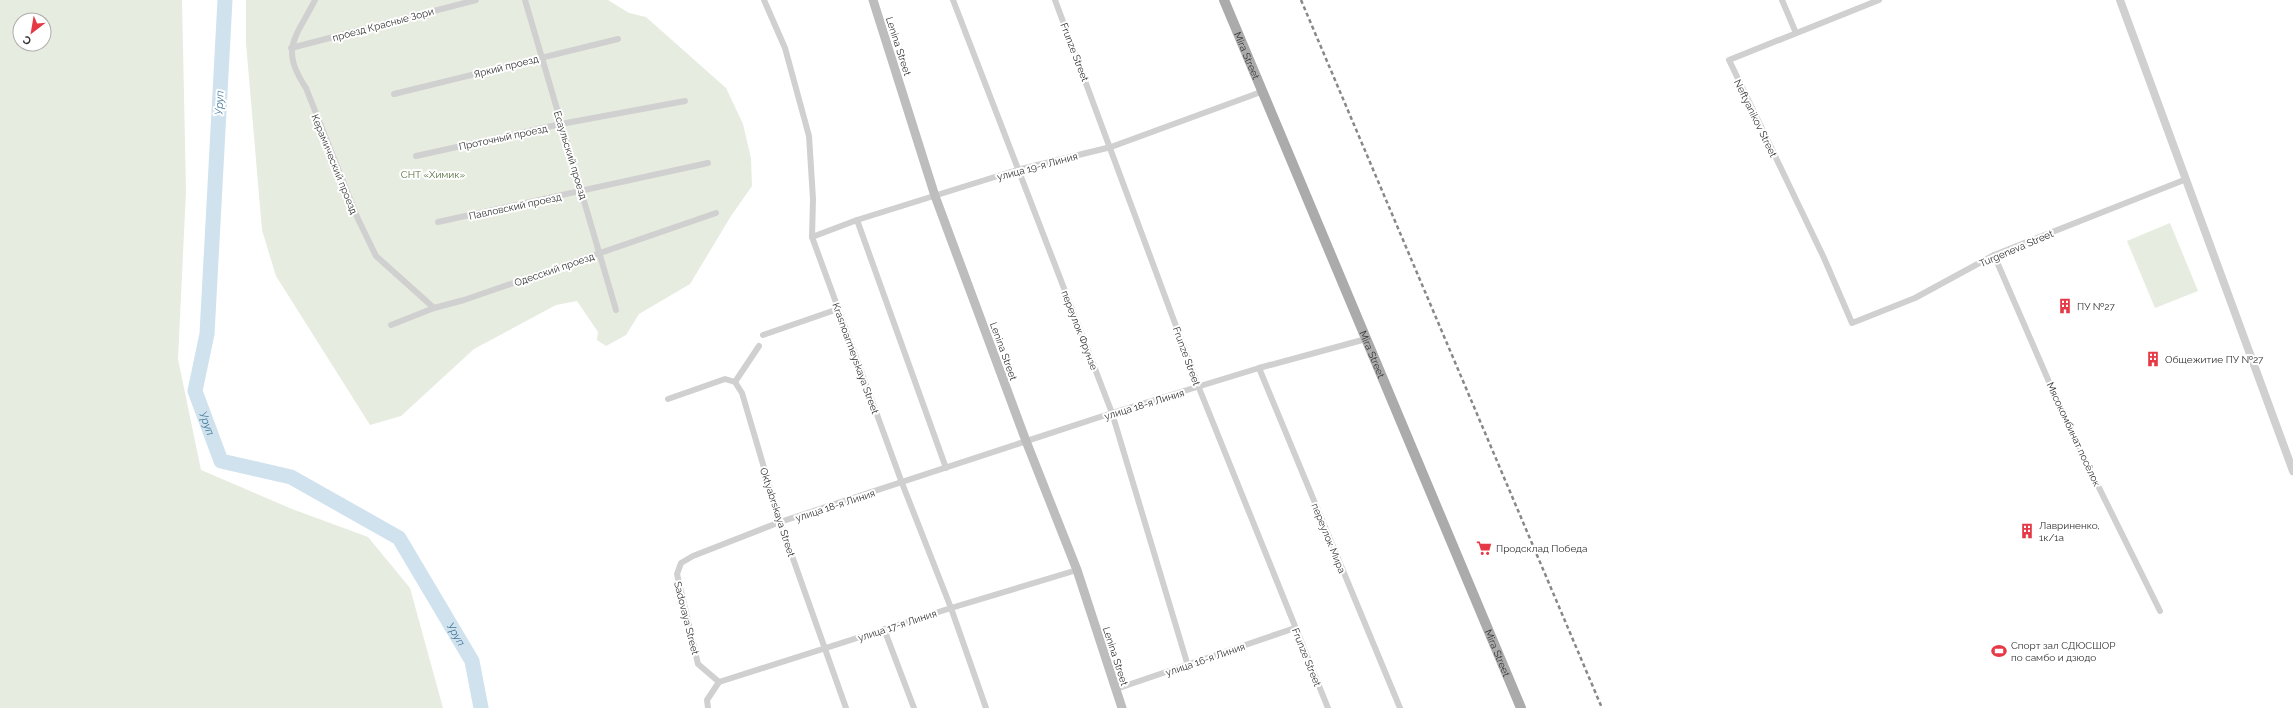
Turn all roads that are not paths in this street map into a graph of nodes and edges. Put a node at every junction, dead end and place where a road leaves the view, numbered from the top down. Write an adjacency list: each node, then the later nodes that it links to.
1 (315, 0): 14 (street)
2 (476, 0): 14 (street, проезд Красные Зори)
3 (525, 0): 15 (street, Есаульский проезд)
4 (764, 0): 30 (street, Krasnoarmeyskaya Street)
5 (873, 0): 26 (main road, Lenina Street)
6 (953, 0): 23 (street, переулок Фрунзе)
7 (1055, 0): 20 (street, Frunze Street)
8 (1224, 0): 16 (main road, Mira Street)
9 (1782, 0): 12 (street)
10 (1879, 0): 12 (street, Neftyanikov Street)
11 (2120, 0): 24 (street)
12 (1796, 34): 36 (street, Neftyanikov Street)
13 (618, 39): 15 (street, Яркий проезд)
14 (291, 48): 33 (street, Керамический проезд)
15 (542, 57): 17 (street, Яркий проезд); 19 (street, Есаульский проезд)
16 (1262, 92): 20 (street, улица 19-я Линия); 39 (main road, Mira Street)
17 (394, 94)
18 (685, 101): 19 (street, Проточный проезд)
19 (561, 124): 21 (street, Проточный проезд); 25 (street, Есаульский проезд)
20 (1111, 147): 23 (street, улица 19-я Линия); 43 (street, Frunze Street)
21 (416, 156)
22 (708, 163): 25 (street, Павловский проезд)
23 (1017, 170): 26 (street, улица 19-я Линия); 45 (street, переулок Фрунзе)
24 (2184, 180): 32 (street, Turgeneva Street); 48 (street)
25 (582, 192): 29 (street, Павловский проезд); 31 (street, Есаульский проезд)
26 (935, 196): 28 (street, улица 19-я Линия); 46 (main road, Lenina Street)
27 (716, 213): 31 (street, Одесский проезд)
28 (857, 220): 30 (street, улица 19-я Линия); 47 (street)
29 (438, 222)
30 (812, 237): 34 (street, Krasnoarmeyskaya Street)
31 (599, 253): 33 (street, Одесский проезд); 35 (street, Есаульский проезд)
32 (1994, 255): 36 (street, Turgeneva Street); 54 (street, Мясокомбинат посёлок)
33 (434, 308): 37 (street, Одесский проезд)
34 (838, 309): 38 (street); 49 (street, Krasnoarmeyskaya Street)
35 (616, 310)
36 (1852, 324)
37 (391, 325)
38 (763, 335)
39 (1366, 339): 41 (street, улица 18-я Линия); 68 (main road, Mira Street)
40 (760, 346): 42 (street)
41 (1259, 368): 43 (street, улица 18-я Линия); 67 (street, переулок Мира)
42 (735, 382): 44 (street); 50 (street, Oktyabrskaya Street)
43 (1199, 388): 45 (street, улица 18-я Линия); 55 (street, Frunze Street)
44 (668, 399)
45 (1112, 413): 46 (street, улица 18-я Линия); 58 (street, переулок Фрунзе)
46 (1026, 441): 47 (street, улица 18-я Линия); 52 (main road, Lenina Street)
47 (946, 468): 49 (street, улица 18-я Линия)
48 (2293, 471)
49 (902, 483): 50 (street, улица 18-я Линия); 53 (street, Krasnoarmeyskaya Street)
50 (780, 522): 51 (street, улица 18-я Линия); 57 (street, Oktyabrskaya Street)
51 (681, 563): 59 (street, Sadovaya Street)
52 (1077, 570): 53 (street, улица 17-я Линия); 60 (main road, Lenina Street)
53 (951, 608): 56 (street, улица 17-я Линия); 64 (street, Krasnoarmeyskaya Street)
54 (2160, 611)
55 (1295, 628): 58 (street, улица 16-я Линия); 66 (street, Frunze Street)
56 (884, 629): 57 (street, улица 17-я Линия); 63 (street)
57 (824, 649): 59 (street, улица 17-я Линия); 62 (street, Oktyabrskaya Street)
58 (1188, 666): 60 (street, улица 16-я Линия)
59 (719, 682): 61 (street)
60 (1116, 689): 65 (main road, Lenina Street)
61 (708, 708)
62 (846, 708)
63 (914, 708)
64 (986, 708)
65 (1122, 708)
66 (1328, 708)
67 (1400, 708)
68 (1521, 708)

